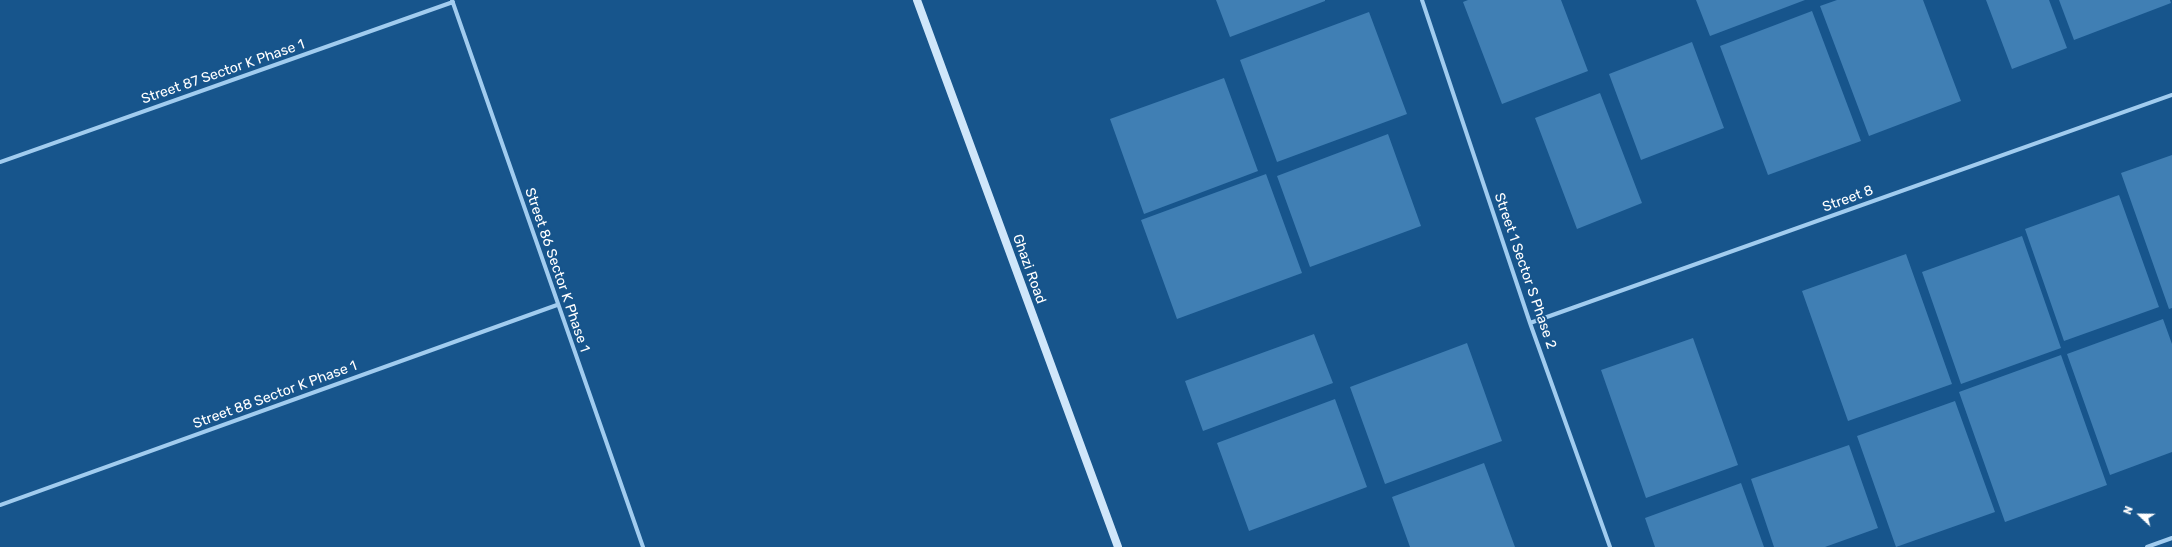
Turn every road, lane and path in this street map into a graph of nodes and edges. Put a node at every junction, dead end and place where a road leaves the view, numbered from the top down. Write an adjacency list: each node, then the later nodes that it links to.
1 (917, 0): 11 (main road, Ghazi Road)
2 (1422, 0): 7 (street, Street 1 Sector S Phase 2)
3 (452, 1): 5 (street, Street 87 Sector K Phase 1); 6 (street, Street 86 Sector K Phase 1)
4 (2172, 95): 7 (street, Street 8)
5 (0, 162)
6 (558, 305): 8 (street, Street 88 Sector K Phase 1); 10 (street, Street 86 Sector K Phase 1)
7 (1530, 323): 12 (street, Street 1 Sector S Phase 2)
8 (0, 505)
9 (2172, 538): 13 (street)
10 (643, 547)
11 (1118, 547)
12 (1610, 547)
13 (2147, 547)

